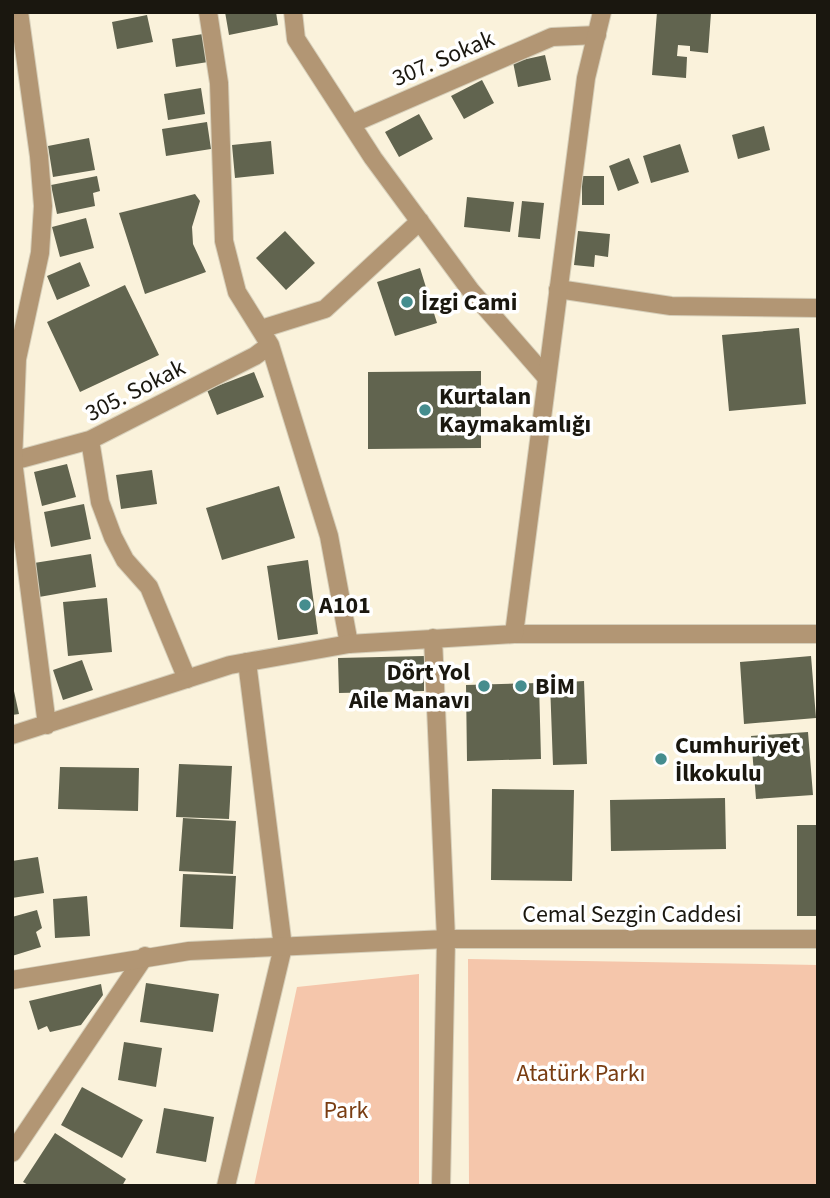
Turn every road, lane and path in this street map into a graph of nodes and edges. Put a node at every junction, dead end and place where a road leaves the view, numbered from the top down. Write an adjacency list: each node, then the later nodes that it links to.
1 (19, 12): 13 (street)
2 (208, 12): 10 (street)
3 (293, 12): 6 (street)
4 (602, 12): 5 (street)
5 (597, 35): 6 (street, 307. Sokak); 8 (street)
6 (351, 124): 7 (street)
7 (420, 220): 10 (street, 305. Sokak); 11 (street)
8 (558, 289): 9 (street); 11 (street)
9 (818, 309)
10 (266, 337): 12 (street, 305. Sokak); 19 (street)
11 (547, 378): 16 (street)
12 (90, 440): 13 (street, 305. Sokak); 21 (street)
13 (13, 461): 15 (street)
14 (12, 526): 15 (street)
15 (24, 553): 22 (street)
16 (514, 634): 17 (street); 18 (street)
17 (818, 634)
18 (433, 638): 19 (street); 24 (street)
19 (349, 644): 20 (street)
20 (247, 662): 21 (street); 26 (street)
21 (187, 679): 22 (street)
22 (47, 725): 23 (street)
23 (12, 735)
24 (446, 939): 25 (street, Cemal Sezgin Caddesi); 26 (street, Cemal Sezgin Caddesi); 31 (street)
25 (818, 939)
26 (283, 947): 27 (street, Cemal Sezgin Caddesi); 30 (street)
27 (145, 957): 28 (street, Cemal Sezgin Caddesi); 29 (street)
28 (12, 980)
29 (12, 1153)
30 (226, 1186)
31 (441, 1186)

